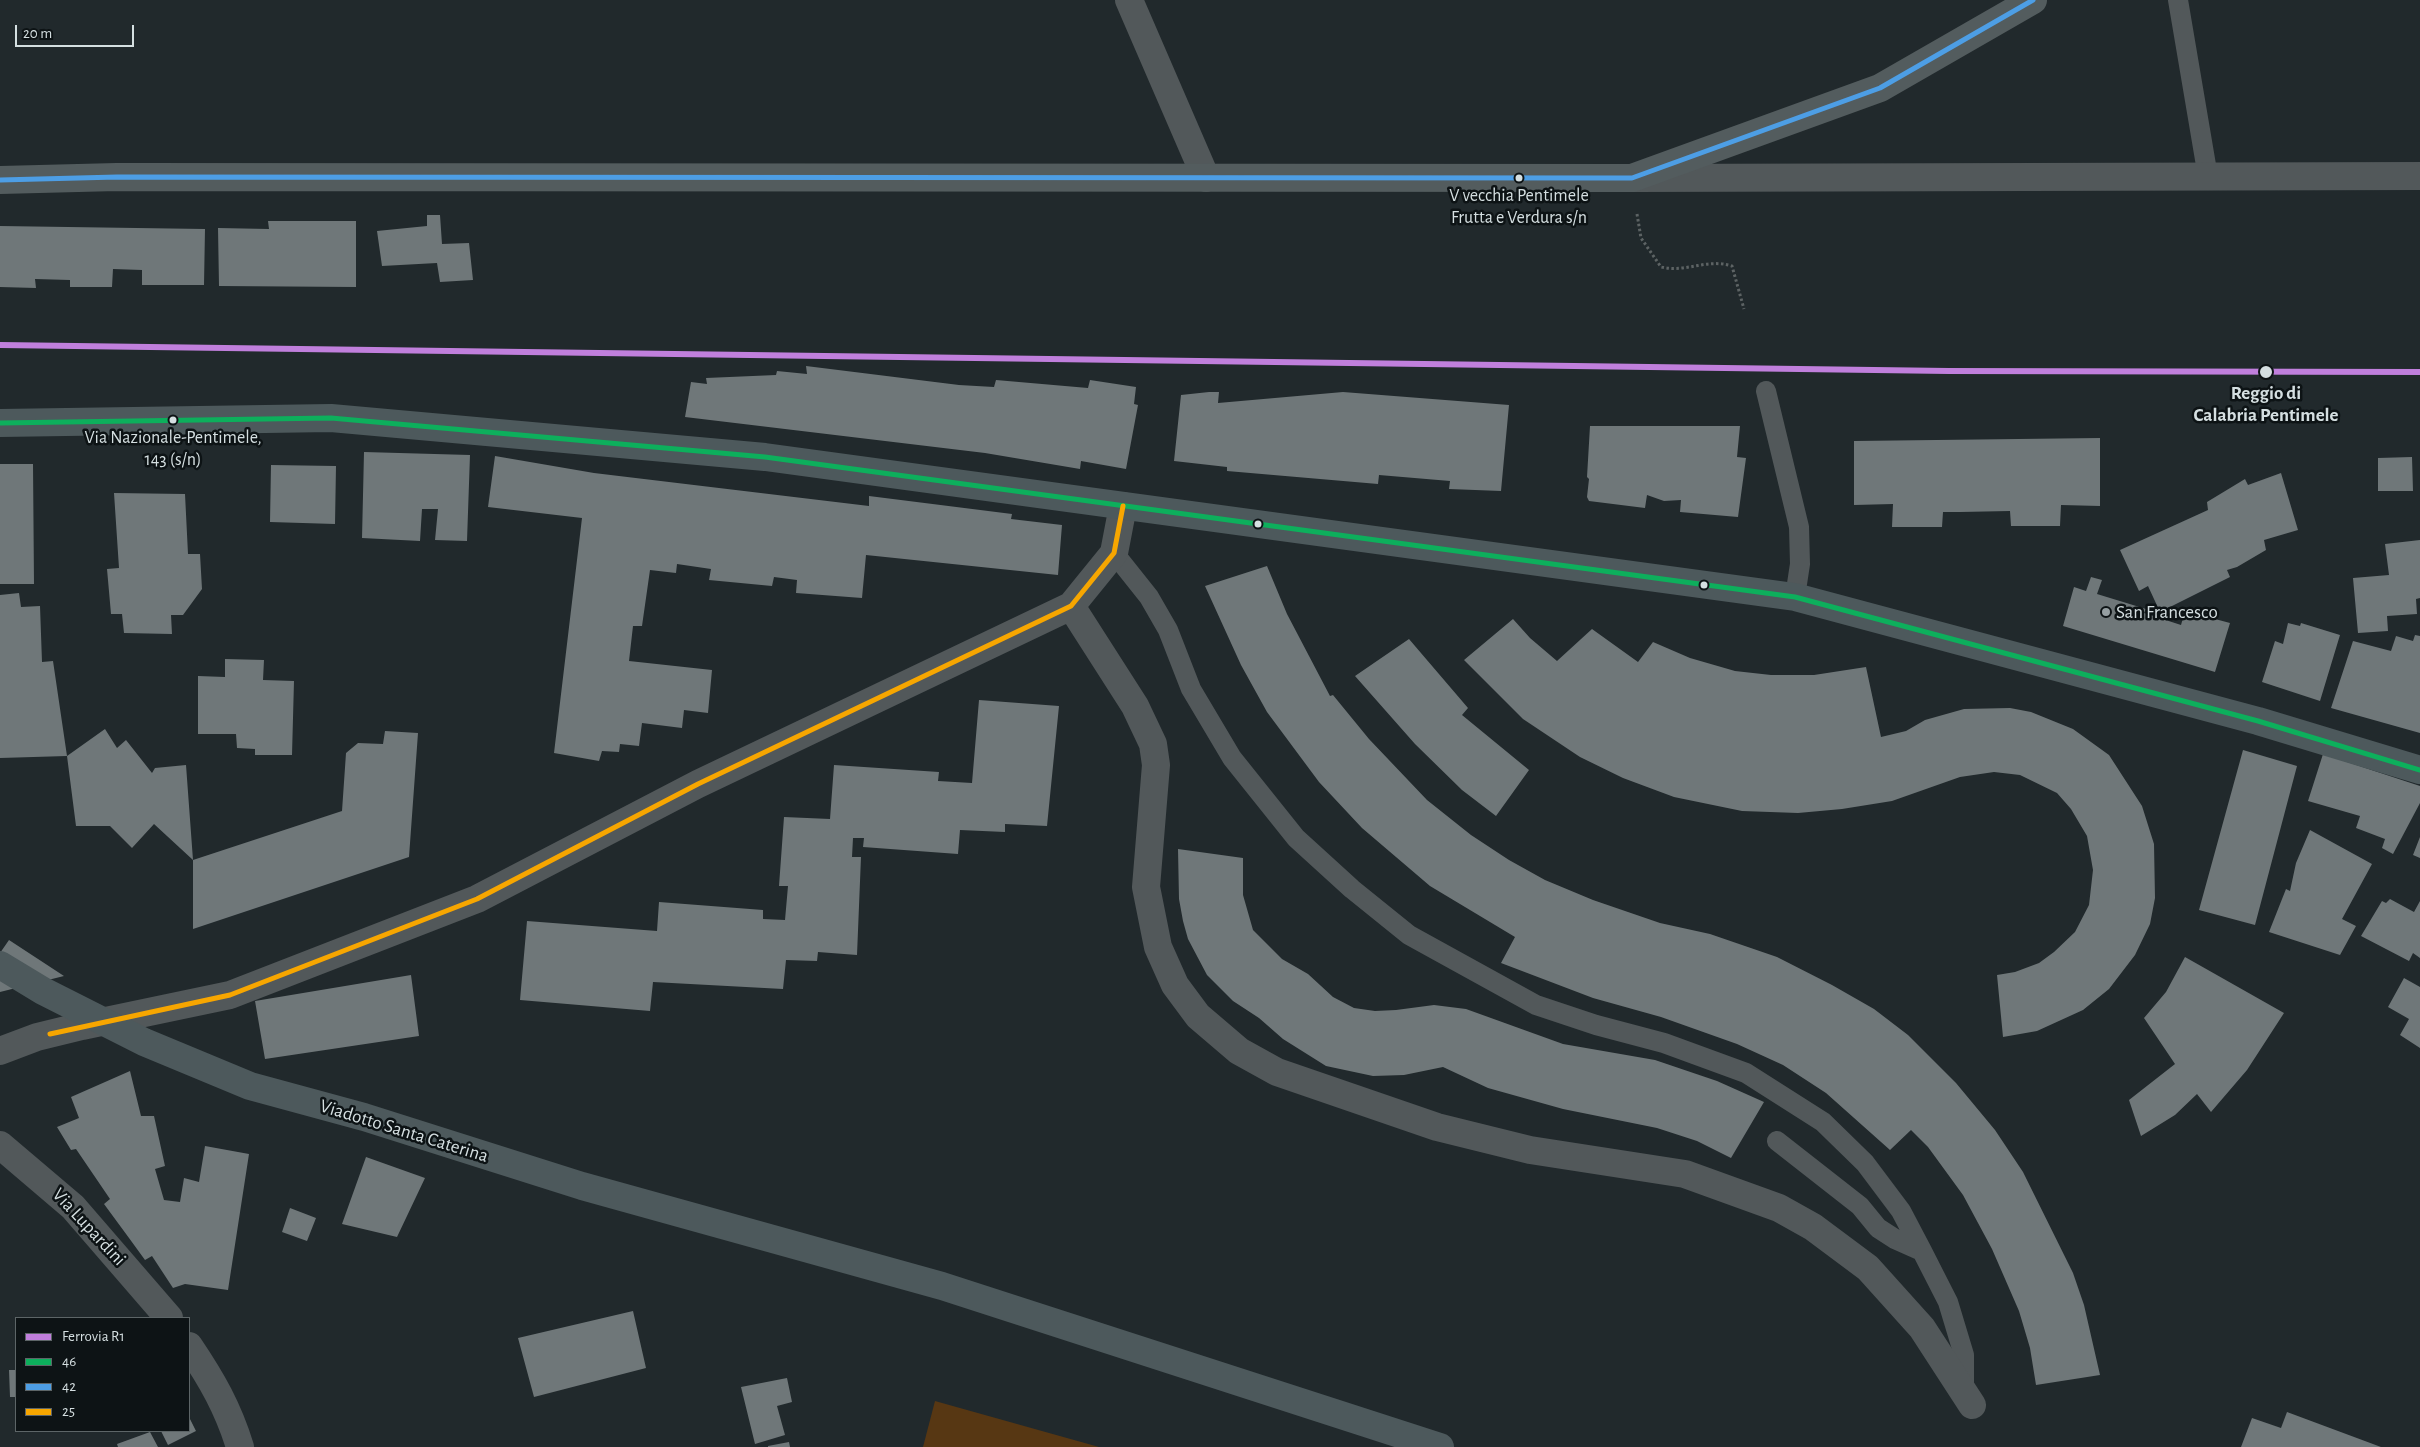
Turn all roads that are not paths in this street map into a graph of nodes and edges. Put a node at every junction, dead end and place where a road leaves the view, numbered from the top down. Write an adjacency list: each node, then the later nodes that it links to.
1 (1129, 0): 6 (street)
2 (2033, 0): 7 (street)
3 (2178, 0): 5 (lane)
4 (2420, 176): 5 (street)
5 (2208, 177): 7 (street)
6 (1206, 178): 7 (street); 8 (street)
7 (1632, 178)
8 (0, 180)
9 (1766, 391): 13 (lane)
10 (0, 423): 11 (main road)
11 (1123, 506): 12 (street); 13 (main road)
12 (1114, 552): 14 (street); 20 (lane)
13 (1795, 597): 15 (main road)
14 (1071, 606): 17 (street); 23 (street)
15 (2420, 770)
16 (0, 966): 25 (main road, Viadotto Santa Caterina)
17 (0, 1051)
18 (1777, 1141): 20 (lane)
19 (0, 1145): 21 (street, Via Lupardini)
20 (1922, 1251): 23 (lane)
21 (167, 1317)
22 (190, 1347): 24 (street)
23 (1968, 1399)
24 (240, 1447)
25 (1440, 1447)

